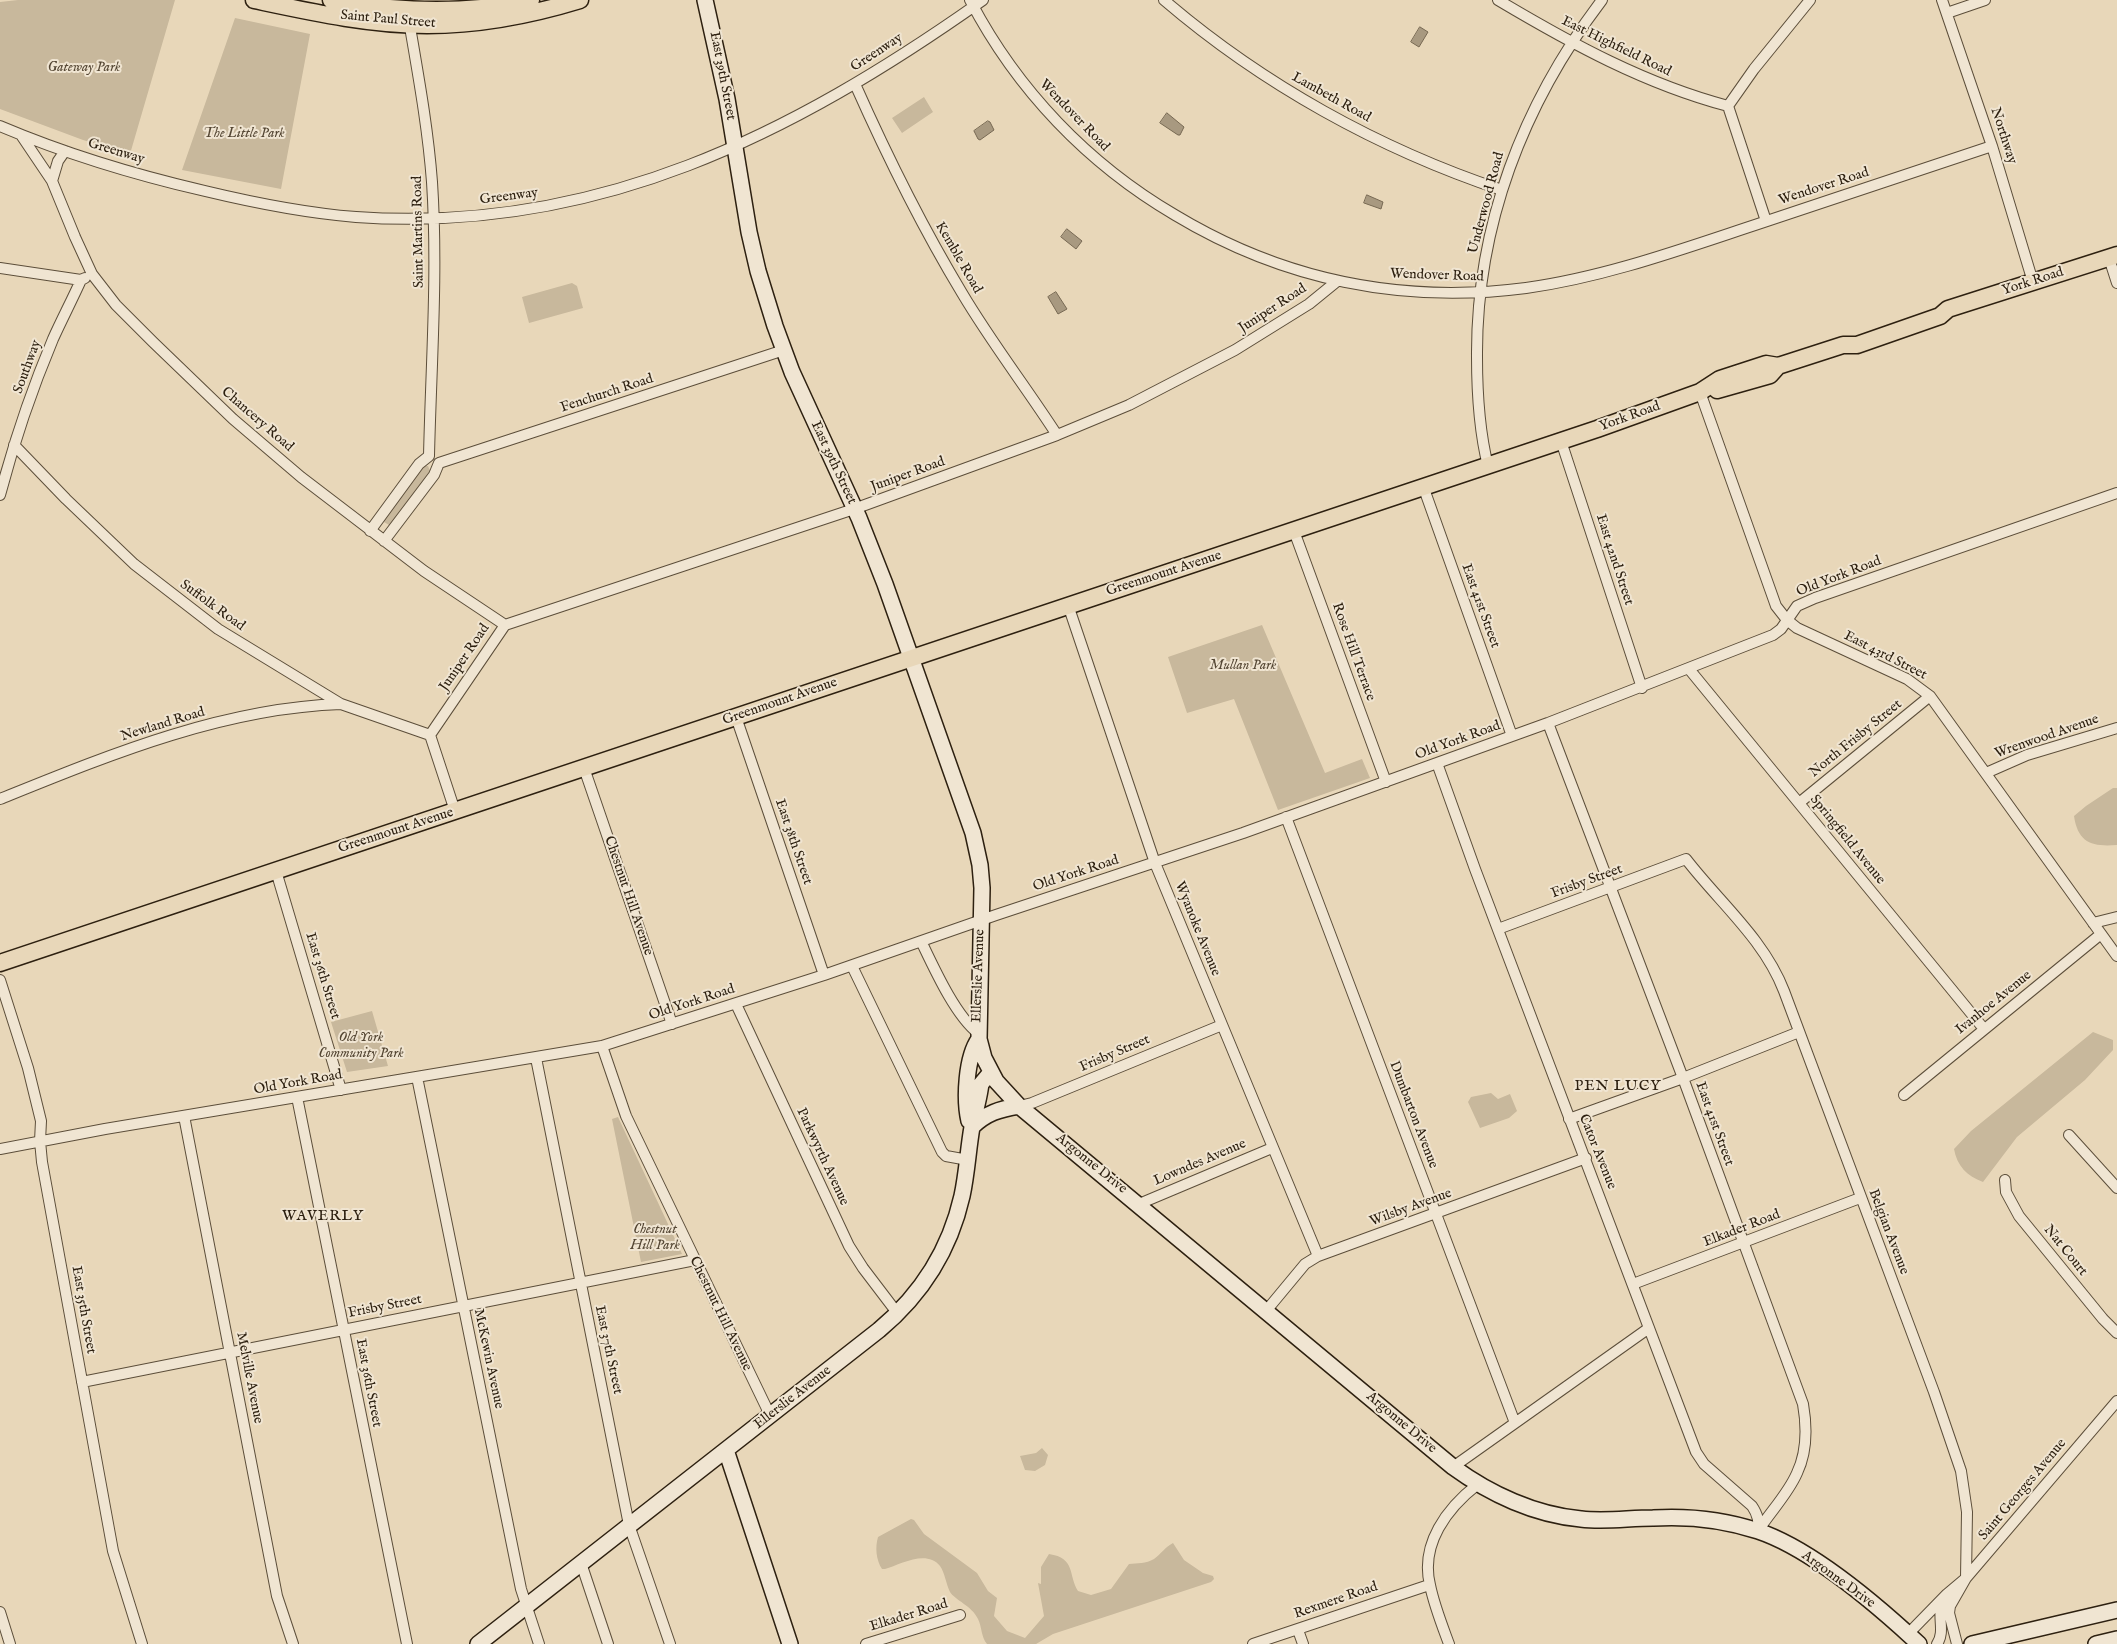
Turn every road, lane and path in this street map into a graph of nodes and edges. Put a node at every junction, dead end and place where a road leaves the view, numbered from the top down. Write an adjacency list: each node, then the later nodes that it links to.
1 (254, 0): 15 (main road, Saint Paul Street)
2 (331, 0): 15 (main road, Saint Paul Street)
3 (531, 0): 15 (main road, Saint Paul Street)
4 (580, 0): 15 (main road, Saint Paul Street)
5 (705, 0): 22 (main road, East 39th Street)
6 (983, 0): 13 (street, Greenway)
7 (1164, 0): 25 (street, Lambeth Road)
8 (1498, 0): 16 (street, East Highfield Road)
9 (1602, 0): 16 (street, Underwood Road)
10 (1810, 0): 18 (street)
11 (1942, 0): 14 (street, Northway)
12 (1985, 0): 14 (street)
13 (971, 4): 17 (street, Greenway); 32 (street, Wendover Road)
14 (1948, 13): 21 (street, Northway)
15 (408, 17): 26 (street, Saint Martins Road)
16 (1571, 43): 18 (street, East Highfield Road); 25 (street, Underwood Road)
17 (855, 84): 22 (street, Greenway); 38 (street, Kemble Road)
18 (1728, 106): 27 (street)
19 (0, 126): 20 (street, Greenway)
20 (21, 135): 23 (street, Greenway); 24 (street, Chancery Road)
21 (1992, 146): 27 (street, Wendover Road); 33 (street, Northway)
22 (735, 147): 26 (street, Greenway); 36 (main road, East 39th Street)
23 (65, 150): 24 (street); 26 (street, Greenway)
24 (52, 181): 30 (street, Chancery Road)
25 (1502, 190): 35 (street, Underwood Road)
26 (434, 218): 41 (street, Saint Martins Road)
27 (1766, 221): 35 (street, Wendover Road)
28 (2113, 257): 33 (main road, York Road); 34 (street)
29 (0, 268): 31 (street)
30 (92, 274): 31 (street); 48 (street, Chancery Road)
31 (81, 280): 40 (street, Southway)
32 (1336, 282): 35 (street, Wendover Road); 38 (street, Juniper Road)
33 (2033, 282): 37 (main road, York Road)
34 (2117, 283)
35 (1480, 293): 43 (street, Underwood Road)
36 (784, 350): 42 (street, Fenchurch Road); 47 (main road, East 39th Street)
37 (1700, 392): 39 (main road, York Road); 52 (street, East 43rd Street)
38 (1057, 435): 47 (street, Juniper Road)
39 (1561, 441): 43 (main road, Greenmount Avenue); 56 (street, East 42nd Street)
40 (14, 445): 46 (street, Southway); 58 (street, Suffolk Road)
41 (429, 456): 42 (street); 48 (street)
42 (439, 463): 50 (street)
43 (1488, 466): 44 (main road, Greenmount Avenue)
44 (1423, 486): 49 (main road, Greenmount Avenue); 63 (street, East 41st Street)
45 (2117, 493): 52 (street, Old York Road)
46 (0, 495)
47 (854, 509): 53 (street, Juniper Road); 54 (main road, East 39th Street)
48 (370, 531): 50 (street, Chancery Road)
49 (1294, 531): 51 (main road, Greenmount Avenue); 67 (street, Rose Hill Terrace)
50 (384, 541): 53 (street, Chancery Road)
51 (1068, 605): 54 (main road, Greenmount Avenue); 73 (street, Wyanoke Avenue)
52 (1787, 620): 55 (street, Old York Road); 57 (street, East 43rd Street)
53 (505, 625): 62 (street, Juniper Road)
54 (912, 658): 59 (main road, Greenmount Avenue); 77 (main road, East 39th Street)
55 (1689, 670): 56 (street, Old York Road); 69 (street, Springfield Avenue)
56 (1642, 688): 60 (street, Old York Road)
57 (1930, 696): 66 (street, East 43rd Street); 69 (street, North Frisby Street)
58 (341, 704): 62 (street, Suffolk Road); 68 (street, Newland Road)
59 (736, 717): 65 (main road, Greenmount Avenue); 85 (street, East 38th Street)
60 (1548, 723): 63 (street, Old York Road); 75 (street, East 41st Street)
61 (2117, 728): 66 (street, Wrenwood Avenue)
62 (430, 735): 70 (street)
63 (1512, 736): 64 (street, Old York Road)
64 (1437, 763): 67 (street, Old York Road); 79 (street, Cator Avenue)
65 (584, 768): 70 (main road, Greenmount Avenue); 88 (street, Chestnut Hill Avenue)
66 (1986, 773): 78 (street, East 43rd Street)
67 (1386, 782): 71 (street, Old York Road)
68 (0, 799)
69 (1799, 803): 90 (street, Springfield Avenue)
70 (455, 811): 74 (main road, Greenmount Avenue)
71 (1286, 817): 73 (street, Old York Road); 115 (street, Dumbarton Avenue)
72 (1686, 859): 75 (street, Frisby Street); 91 (street, Belgian Avenue)
73 (1155, 863): 77 (street, Old York Road); 89 (street, Wyanoke Avenue)
74 (276, 871): 83 (main road, Greenmount Avenue); 98 (street, East 36th Street)
75 (1611, 888): 79 (street, Frisby Street); 97 (street, East 41st Street)
76 (2117, 916): 78 (street)
77 (981, 920): 81 (street, Old York Road); 92 (main road, Ellerslie Avenue)
78 (2093, 923): 80 (street, East 43rd Street)
79 (1498, 929): 103 (street, Cator Avenue)
80 (2101, 934): 82 (street, East 43rd Street); 90 (street, Ivanhoe Avenue)
81 (921, 941): 84 (street, Old York Road); 92 (street)
82 (2117, 956)
83 (0, 963)
84 (852, 966): 85 (street, Old York Road); 110 (street)
85 (824, 976): 87 (street, Old York Road)
86 (0, 980): 106 (street, East 35th Street)
87 (736, 1004): 88 (street, Old York Road); 123 (street, Parkwyrth Avenue)
88 (672, 1024): 93 (street, Old York Road)
89 (1222, 1025): 101 (street, Frisby Street); 107 (street, Wyanoke Avenue)
90 (1984, 1029): 99 (street, Ivanhoe Avenue)
91 (1799, 1032): 97 (street); 113 (street, Belgian Avenue)
92 (978, 1036): 95 (main road, Argonne Drive); 104 (main road)
93 (602, 1046): 94 (street, Old York Road); 118 (street, Chestnut Hill Avenue)
94 (536, 1058): 96 (street, Old York Road); 119 (street, East 37th Street)
95 (991, 1072): 101 (main road, Argonne Drive); 104 (main road, Ellerslie Avenue)
96 (417, 1077): 98 (street, Old York Road); 121 (street, McKewin Avenue)
97 (1682, 1078): 103 (street); 116 (street, East 41st Street)
98 (342, 1090): 100 (street, Old York Road)
99 (1904, 1095)
100 (297, 1097): 102 (street, Old York Road); 125 (street, East 36th Street)
101 (1019, 1106): 104 (main road); 114 (main road, Argonne Drive)
102 (184, 1116): 106 (street, Old York Road); 127 (street, Melville Avenue)
103 (1569, 1118): 109 (street, Cator Avenue)
104 (972, 1127): 110 (main road, Ellerslie Avenue)
105 (2069, 1135): 112 (street)
106 (40, 1140): 108 (street, Old York Road); 128 (street, East 35th Street)
107 (1272, 1148): 114 (street, Lowndes Avenue); 117 (street, Wyanoke Avenue)
108 (0, 1149)
109 (1586, 1158): 115 (street, Wilsby Avenue); 120 (street, Cator Avenue)
110 (968, 1160): 123 (main road, Ellerslie Avenue)
111 (2005, 1180): 126 (street, Nat Court)
112 (2117, 1188)
113 (1860, 1198): 116 (street, Elkader Road); 138 (street, Belgian Avenue)
114 (1139, 1204): 122 (main road, Argonne Drive)
115 (1436, 1214): 117 (street, Wilsby Avenue); 131 (street, Dumbarton Avenue)
116 (1743, 1243): 120 (street, Elkader Road); 136 (street, East 41st Street)
117 (1318, 1256): 122 (street, Wilsby Avenue)
118 (695, 1260): 119 (street, Frisby Street); 130 (street, Chestnut Hill Avenue)
119 (580, 1284): 121 (street, Frisby Street); 135 (street, East 37th Street)
120 (1633, 1284): 124 (street, Cator Avenue)
121 (463, 1305): 125 (street, Frisby Street); 141 (street, McKewin Avenue)
122 (1266, 1311): 133 (main road, Argonne Drive)
123 (898, 1314): 130 (main road, Ellerslie Avenue)
124 (1649, 1328): 131 (street); 136 (street, Cator Avenue)
125 (344, 1330): 127 (street, Frisby Street); 151 (street, East 36th Street)
126 (2117, 1333)
127 (231, 1354): 128 (street, Frisby Street); 150 (street, Melville Avenue)
128 (82, 1382): 149 (street, East 35th Street)
129 (2117, 1401): 138 (street, Saint Georges Avenue)
130 (770, 1416): 132 (main road, Ellerslie Avenue)
131 (1515, 1423): 133 (street)
132 (726, 1450): 135 (main road, Ellerslie Avenue); 156 (main road)
133 (1453, 1466): 134 (main road, Argonne Drive)
134 (1478, 1484): 136 (main road, Argonne Drive); 139 (street)
135 (630, 1525): 137 (main road, Ellerslie Avenue); 155 (street, East 37th Street)
136 (1758, 1531): 147 (main road, Argonne Drive)
137 (581, 1563): 141 (main road, Ellerslie Avenue); 154 (street)
138 (1966, 1578): 140 (street, Saint Georges Avenue); 162 (street, Belgian Avenue)
139 (1430, 1585): 145 (street, Rexmere Road); 160 (street)
140 (1946, 1594): 147 (street, Saint Georges Avenue); 161 (street)
141 (526, 1606): 152 (main road, Ellerslie Avenue); 153 (street, McKewin Avenue)
142 (2117, 1610): 163 (main road)
143 (0, 1612): 148 (street)
144 (960, 1615): 157 (street, Elkader Road)
145 (1298, 1630): 158 (street, Rexmere Road); 159 (street)
146 (2117, 1639): 164 (main road)
147 (1909, 1641)
148 (10, 1644)
149 (142, 1644)
150 (293, 1644)
151 (407, 1644)
152 (478, 1644)
153 (539, 1644)
154 (608, 1644)
155 (670, 1644)
156 (790, 1644)
157 (866, 1644)
158 (1253, 1644)
159 (1303, 1644)
160 (1449, 1644)
161 (1937, 1644)
162 (1957, 1644)
163 (1972, 1644)
164 (2096, 1644)

